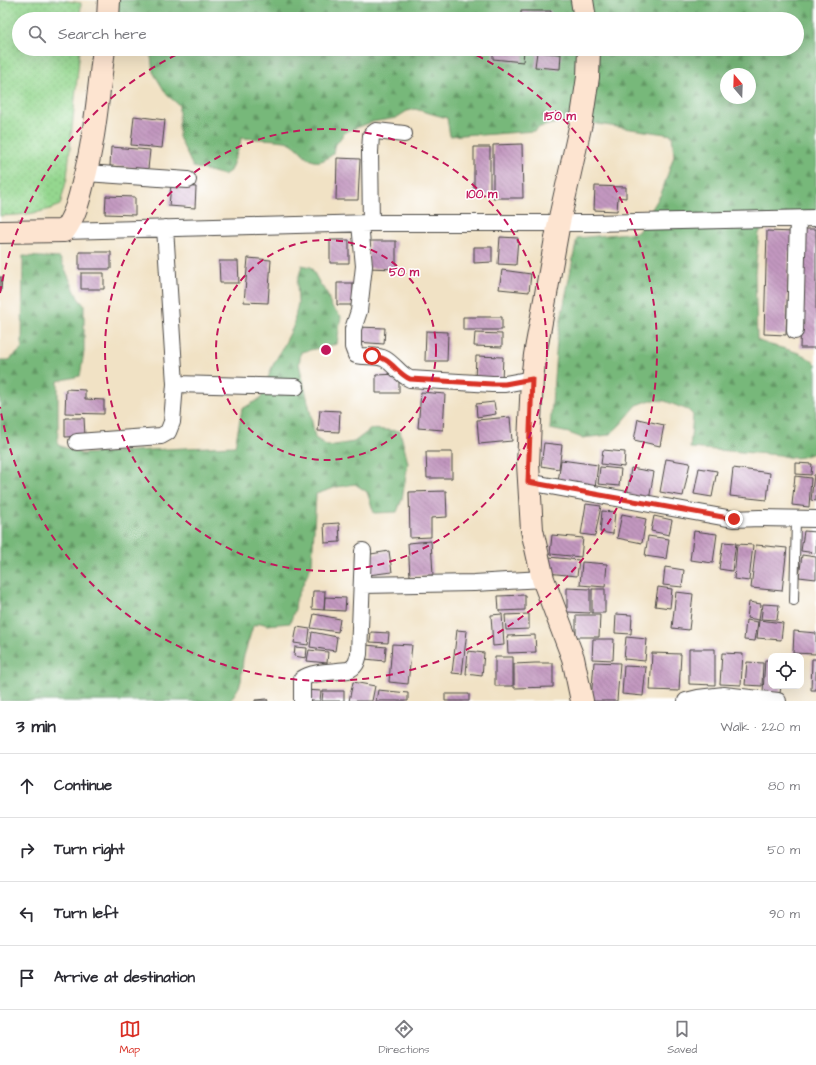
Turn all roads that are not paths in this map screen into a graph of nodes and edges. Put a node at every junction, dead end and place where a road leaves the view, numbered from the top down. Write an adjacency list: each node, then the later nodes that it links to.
1 (110, 0): 3 (main road)
2 (582, 0): 4 (main road)
3 (109, 12)
4 (584, 12)
5 (103, 56): 8 (main road)
6 (589, 56): 12 (main road)
7 (404, 134): 13 (street)
8 (86, 173): 9 (street); 15 (main road)
9 (188, 180)
10 (798, 218): 11 (street); 12 (street); 17 (street)
11 (816, 218)
12 (559, 222): 13 (street); 18 (main road)
13 (366, 224): 14 (street); 18 (street)
14 (165, 228): 15 (street); 19 (street)
15 (64, 231): 16 (main road)
16 (0, 232)
17 (795, 331)
18 (532, 379): 22 (main road)
19 (175, 384): 20 (street); 21 (street)
20 (296, 387)
21 (77, 442)
22 (528, 482): 23 (street); 26 (main road)
23 (796, 519): 24 (street); 28 (lane)
24 (816, 519)
25 (364, 551): 27 (street)
26 (543, 579): 27 (street); 30 (main road)
27 (362, 584): 29 (street)
28 (794, 601)
29 (302, 701)
30 (582, 701)
31 (686, 701): 32 (street)
32 (778, 701)

